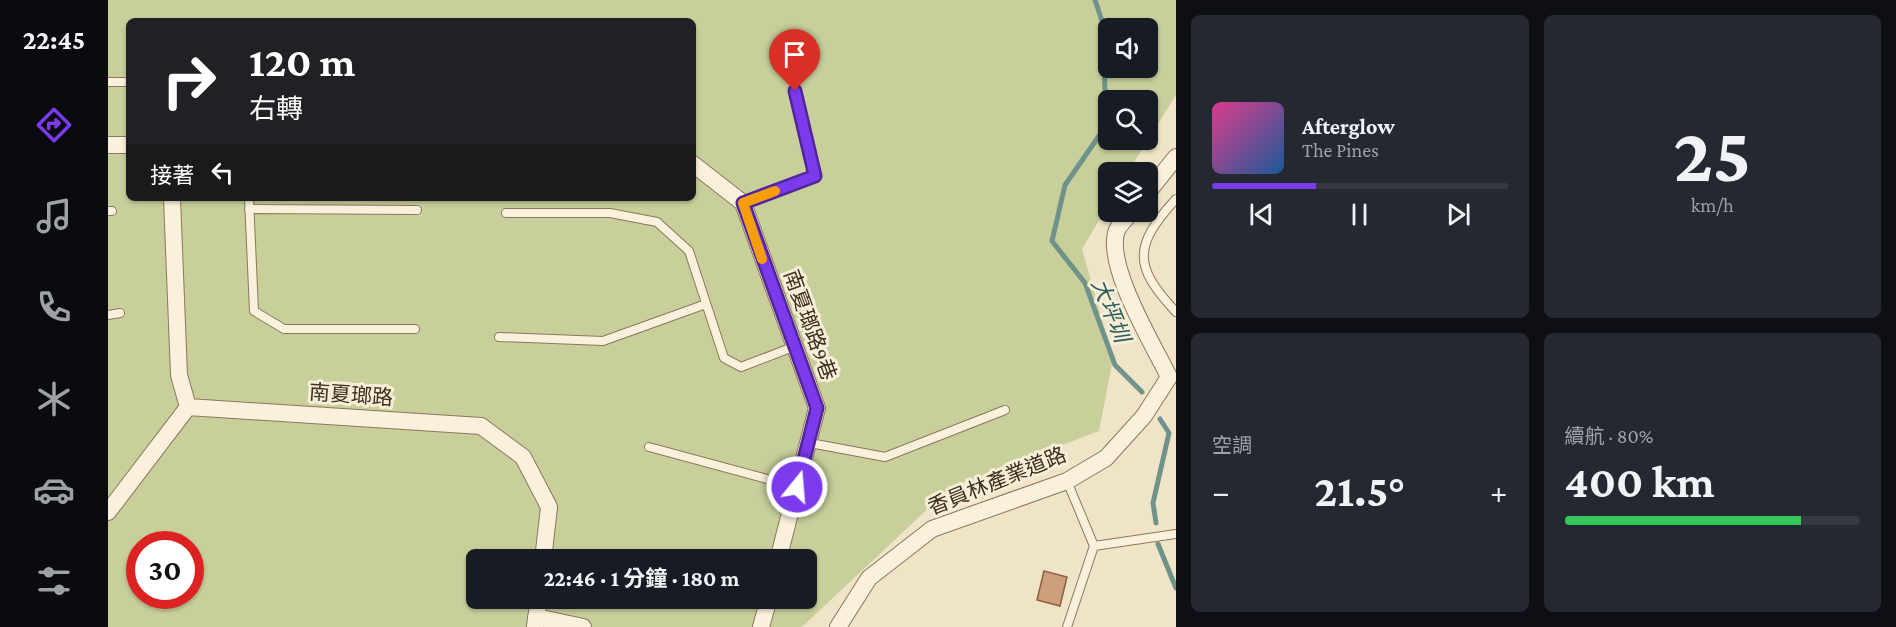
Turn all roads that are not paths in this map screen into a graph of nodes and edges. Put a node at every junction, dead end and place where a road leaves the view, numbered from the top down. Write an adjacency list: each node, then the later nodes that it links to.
1 (108, 82): 2 (lane)
2 (126, 82)
3 (795, 91): 12 (lane)
4 (108, 145): 5 (street)
5 (126, 145)
6 (1176, 157): 8 (street)
7 (696, 166): 12 (street)
8 (1158, 180)
9 (1176, 200): 18 (lane)
10 (172, 201): 25 (street)
11 (249, 201): 13 (lane)
12 (743, 203): 23 (street, 南夏瑯路9巷)
13 (249, 209): 14 (lane); 21 (lane)
14 (417, 210)
15 (506, 213): 17 (lane)
16 (1123, 222): 24 (street, 香員林產業道路)
17 (706, 304): 22 (lane); 23 (lane)
18 (1176, 312)
19 (120, 313): 20 (lane)
20 (108, 315)
21 (415, 329)
22 (499, 337)
23 (793, 347): 27 (street, 南夏瑯路9巷)
24 (1173, 376): 29 (street, 香員林產業道路)
25 (188, 407): 31 (street); 34 (street, 南夏瑯路)
26 (1005, 410): 27 (lane)
27 (810, 443): 30 (street, 南夏瑯路9巷)
28 (649, 447): 30 (lane)
29 (1067, 481): 33 (lane); 40 (street, 香員林產業道路)
30 (797, 487): 35 (street, 南夏瑯路9巷)
31 (108, 512)
32 (1176, 534): 33 (lane)
33 (1094, 546): 41 (lane)
34 (544, 549)
35 (781, 549)
36 (765, 609): 39 (street)
37 (536, 622): 38 (street)
38 (583, 627)
39 (761, 627)
40 (838, 627)
41 (1067, 627)

